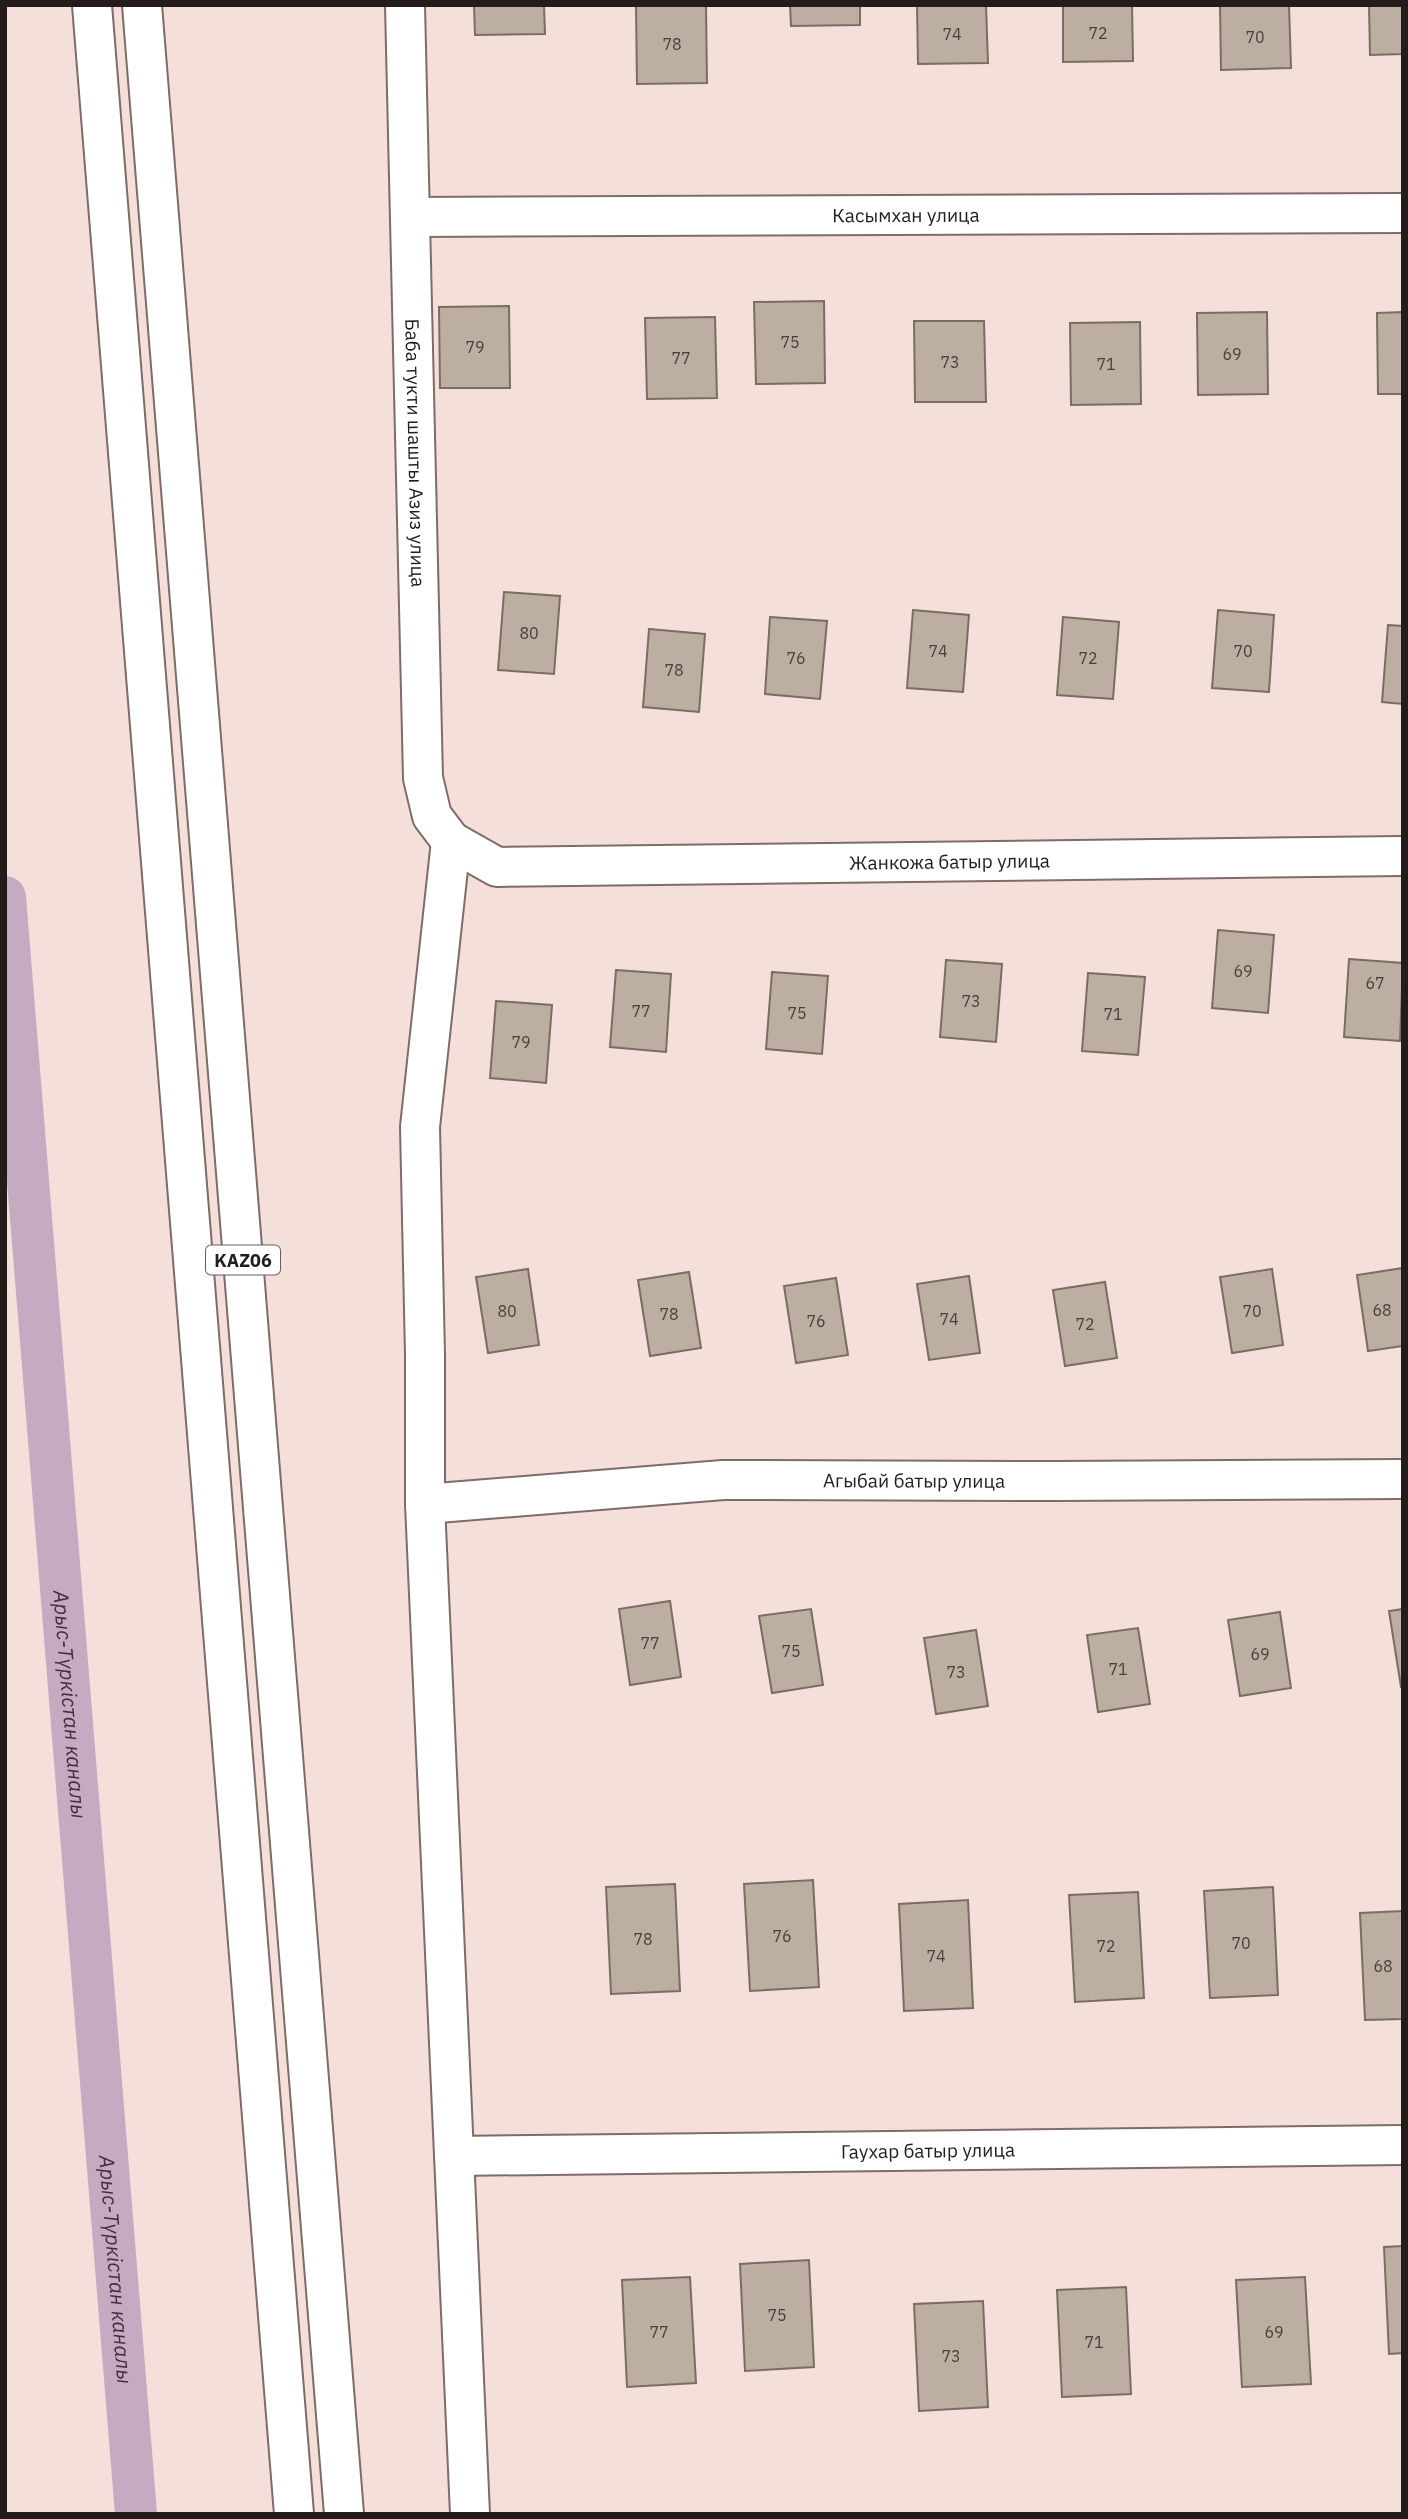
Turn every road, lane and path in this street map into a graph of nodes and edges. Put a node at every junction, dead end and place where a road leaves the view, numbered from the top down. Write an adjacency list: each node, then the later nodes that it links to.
1 (92, 5): 13 (main road, KАZ06)
2 (142, 5): 14 (main road, KАZ06)
3 (405, 5): 5 (main road, Баба тукти шашты Азиз улица)
4 (1403, 213): 5 (main road, Касымхан улица)
5 (411, 217): 6 (main road, Баба тукти шашты Азиз улица)
6 (451, 841): 8 (main road, Баба тукти шашты Азиз улица); 10 (main road)
7 (1403, 856): 8 (main road, Жанкожа батыр улица)
8 (497, 867)
9 (1403, 1479): 10 (main road, Агыбай батыр улица)
10 (425, 1504): 12 (main road)
11 (1403, 2145): 12 (main road, Гаухар батыр улица)
12 (454, 2156): 15 (main road)
13 (294, 2514)
14 (344, 2514)
15 (470, 2514)

